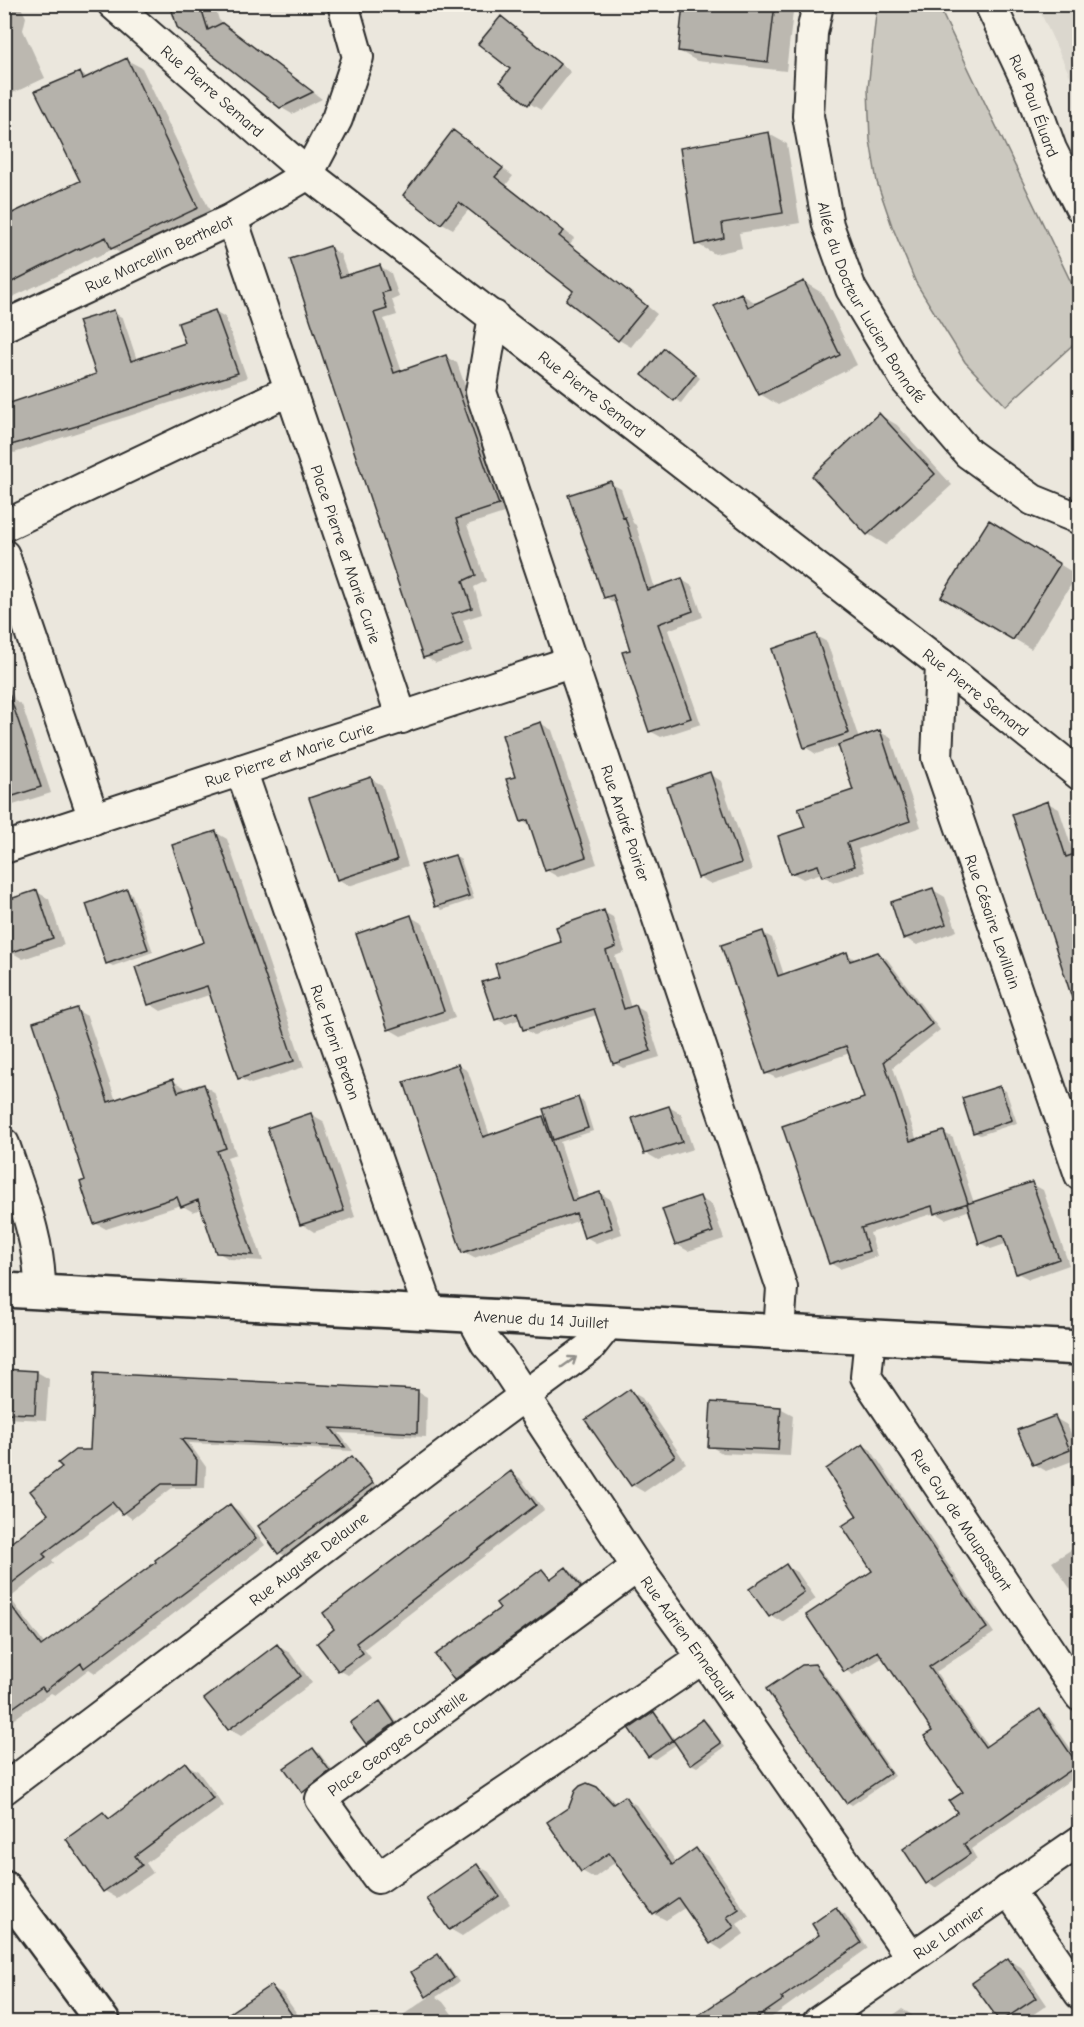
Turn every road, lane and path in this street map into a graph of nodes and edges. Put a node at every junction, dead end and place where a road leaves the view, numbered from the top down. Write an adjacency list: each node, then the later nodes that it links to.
1 (113, 4): 5 (street, Rue Pierre Semard)
2 (343, 4): 5 (street)
3 (818, 4): 11 (street, Allée du Docteur Lucien Bonnafé)
4 (990, 4): 6 (street, Rue Paul Éluard)
5 (308, 174): 7 (street, Rue Marcellin Berthelot); 8 (street, Rue Pierre Semard)
6 (1080, 207)
7 (232, 219): 9 (street, Rue Marcellin Berthelot); 10 (street, Place Pierre et Marie Curie)
8 (494, 316): 14 (street, Rue André Poirier); 15 (street, Rue Pierre Semard)
9 (4, 326)
10 (290, 390): 12 (street); 16 (street, Place Pierre et Marie Curie)
11 (1080, 519)
12 (4, 526)
13 (4, 555): 19 (street)
14 (573, 661): 16 (street, Rue Pierre et Marie Curie); 28 (street, Rue André Poirier)
15 (941, 664): 18 (street, Rue Pierre Semard); 22 (street, Rue Césaire Levillain)
16 (402, 718): 17 (street, Rue Pierre et Marie Curie)
17 (241, 770): 19 (street, Rue Pierre et Marie Curie); 25 (street, Rue Henri Breton)
18 (1080, 775)
19 (94, 819): 20 (street, Rue Pierre et Marie Curie)
20 (4, 848)
21 (4, 1144): 24 (street)
22 (1080, 1175)
23 (4, 1290): 24 (main road, Avenue du 14 Juillet)
24 (40, 1292): 25 (main road, Avenue du 14 Juillet)
25 (430, 1313): 26 (main road, Avenue du 14 Juillet)
26 (471, 1315): 27 (main road, Avenue du 14 Juillet); 31 (street, Rue Adrien Ennebault)
27 (609, 1323): 28 (main road, Avenue du 14 Juillet); 31 (street, Rue Auguste Delaune, one-way to 27)
28 (779, 1331): 29 (main road, Avenue du 14 Juillet)
29 (870, 1337): 30 (main road, Avenue du 14 Juillet); 34 (street, Rue Guy de Maupassant)
30 (1080, 1348)
31 (523, 1396): 32 (street, Rue Adrien Ennebault); 35 (street, Rue Auguste Delaune)
32 (637, 1567): 33 (street, Rue Adrien Ennebault); 33 (street, Place Georges Courteille)
33 (703, 1658): 39 (street, Rue Adrien Ennebault)
34 (1080, 1696)
35 (4, 1789)
36 (1080, 1841): 38 (street, Rue Lannier)
37 (4, 1888): 41 (main road)
38 (1008, 1890): 39 (street, Rue Lannier); 40 (street)
39 (912, 1957): 42 (street, Rue Lannier)
40 (1080, 1994)
41 (103, 2022)
42 (818, 2022)

